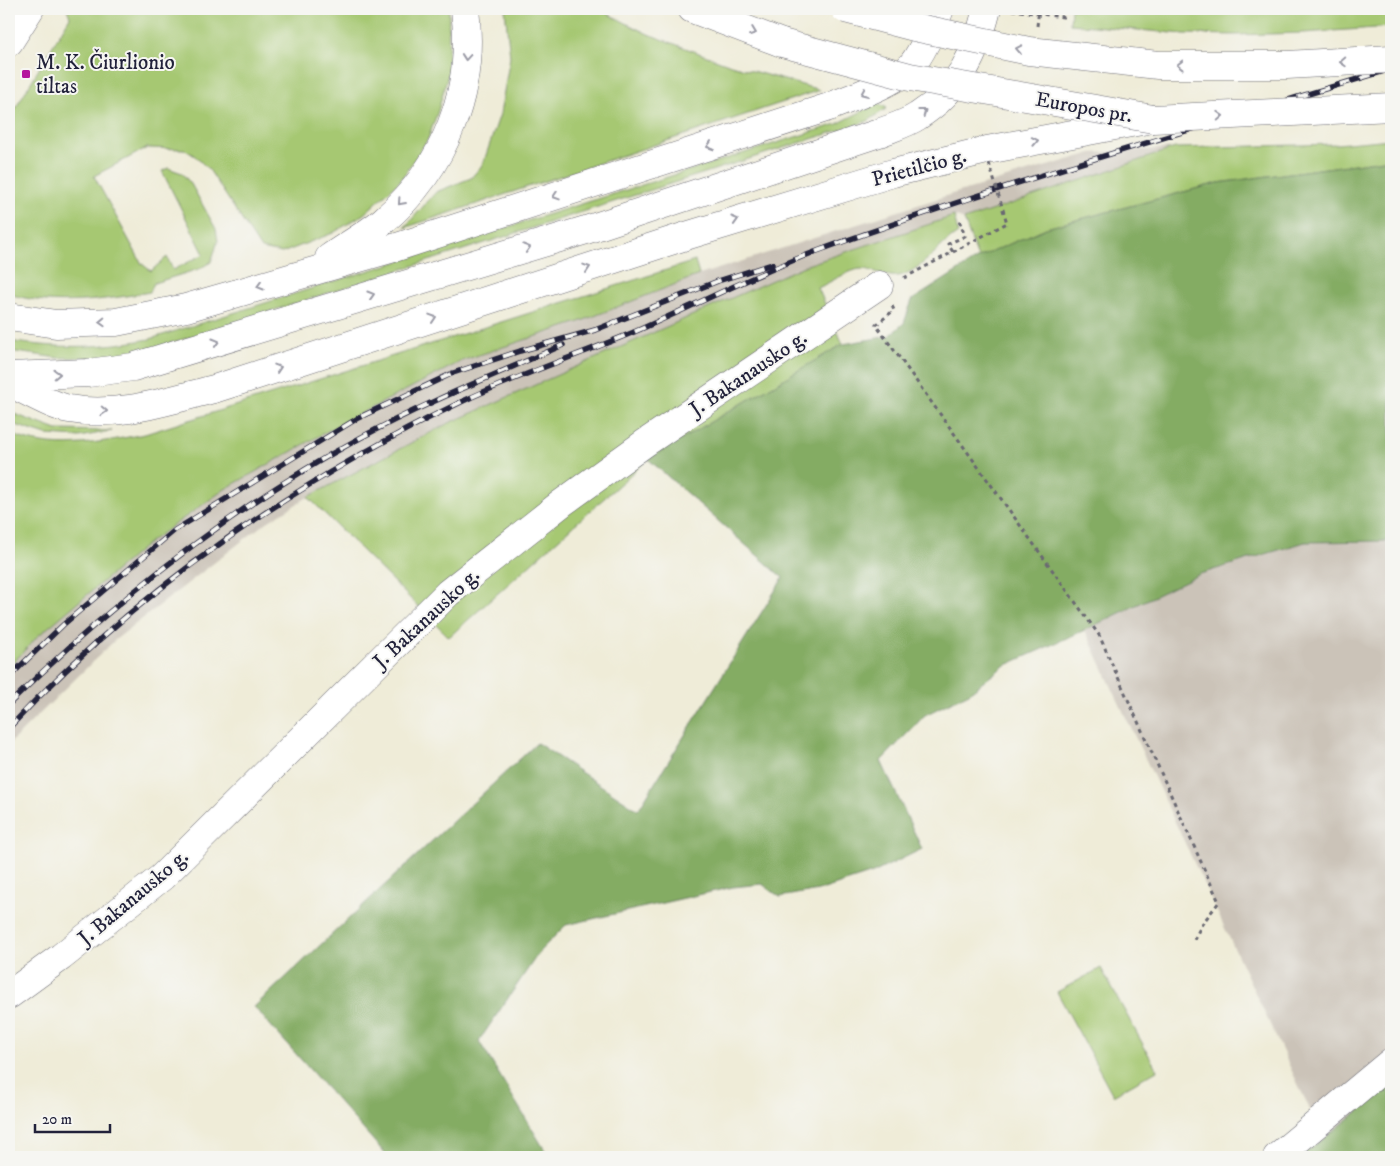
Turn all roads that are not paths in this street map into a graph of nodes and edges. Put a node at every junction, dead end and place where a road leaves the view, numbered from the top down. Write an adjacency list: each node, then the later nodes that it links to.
1 (30, 9): 7 (main road)
2 (465, 9): 11 (main road, one-way to 11)
3 (692, 9): 10 (main road, Europos pr., one-way to 10, bridge)
4 (845, 9): 8 (main road, one-way to 4, bridge)
5 (940, 9): 11 (main road, one-way to 11)
6 (987, 9): 14 (main road, one-way to 6)
7 (9, 42)
8 (1391, 59)
9 (1391, 107): 10 (main road, Europos pr., one-way to 9, bridge)
10 (1154, 119): 15 (main road, Prietilčio g., one-way to 10)
11 (307, 272): 13 (main road, one-way to 13)
12 (879, 285): 16 (main road, J. Bakanausko g.)
13 (9, 317)
14 (9, 376)
15 (9, 383)
16 (9, 995)
17 (1391, 1062): 18 (main road)
18 (1277, 1157)

